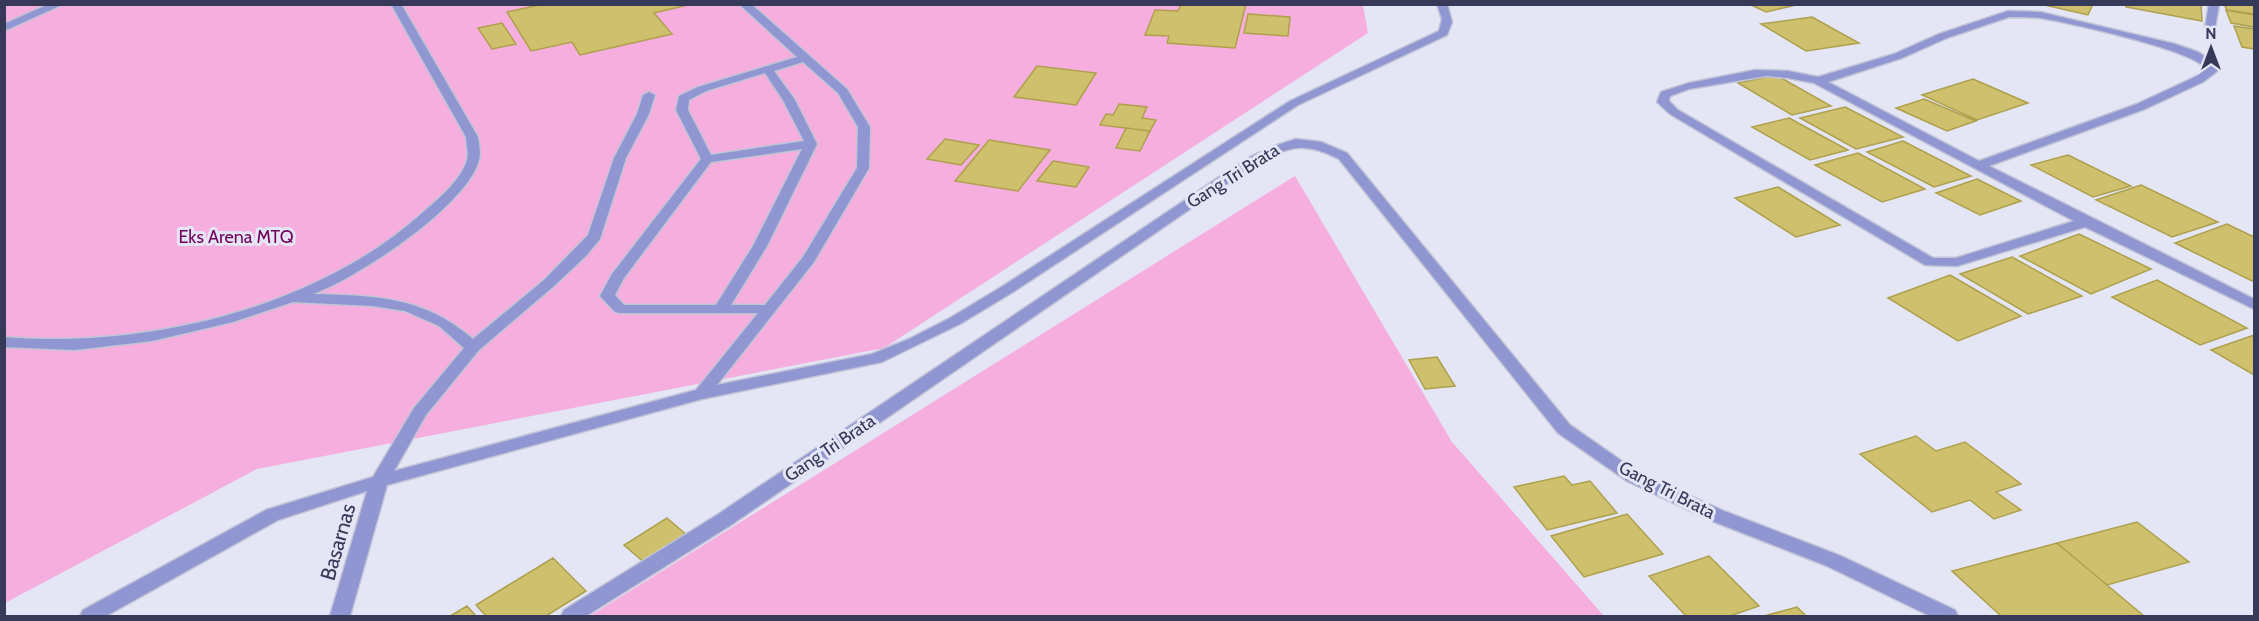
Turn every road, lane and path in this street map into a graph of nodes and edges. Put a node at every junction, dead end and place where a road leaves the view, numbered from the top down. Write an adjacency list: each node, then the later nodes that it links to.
1 (59, 4): 6 (street)
2 (396, 4): 16 (street)
3 (744, 4): 8 (street)
4 (1442, 4): 22 (street)
5 (2214, 4): 7 (street)
6 (4, 28)
7 (2210, 28)
8 (804, 58): 9 (street); 18 (street)
9 (768, 70): 12 (street); 13 (street)
10 (1818, 81): 14 (street); 14 (street); 15 (street)
11 (648, 95): 21 (street, Basarnas)
12 (811, 144): 13 (street); 19 (street)
13 (707, 159): 19 (street)
14 (1978, 165): 15 (street)
15 (2086, 222): 17 (street)
16 (289, 298): 20 (street); 21 (street)
17 (2254, 305)
18 (771, 309): 19 (street); 22 (street)
19 (720, 310)
20 (4, 342)
21 (472, 347): 23 (street, Basarnas)
22 (702, 394): 23 (street)
23 (379, 481): 24 (street); 25 (street, Basarnas)
24 (90, 616)
25 (340, 616)
26 (572, 616): 27 (street, Gang Tri Brata)
27 (1948, 616)

